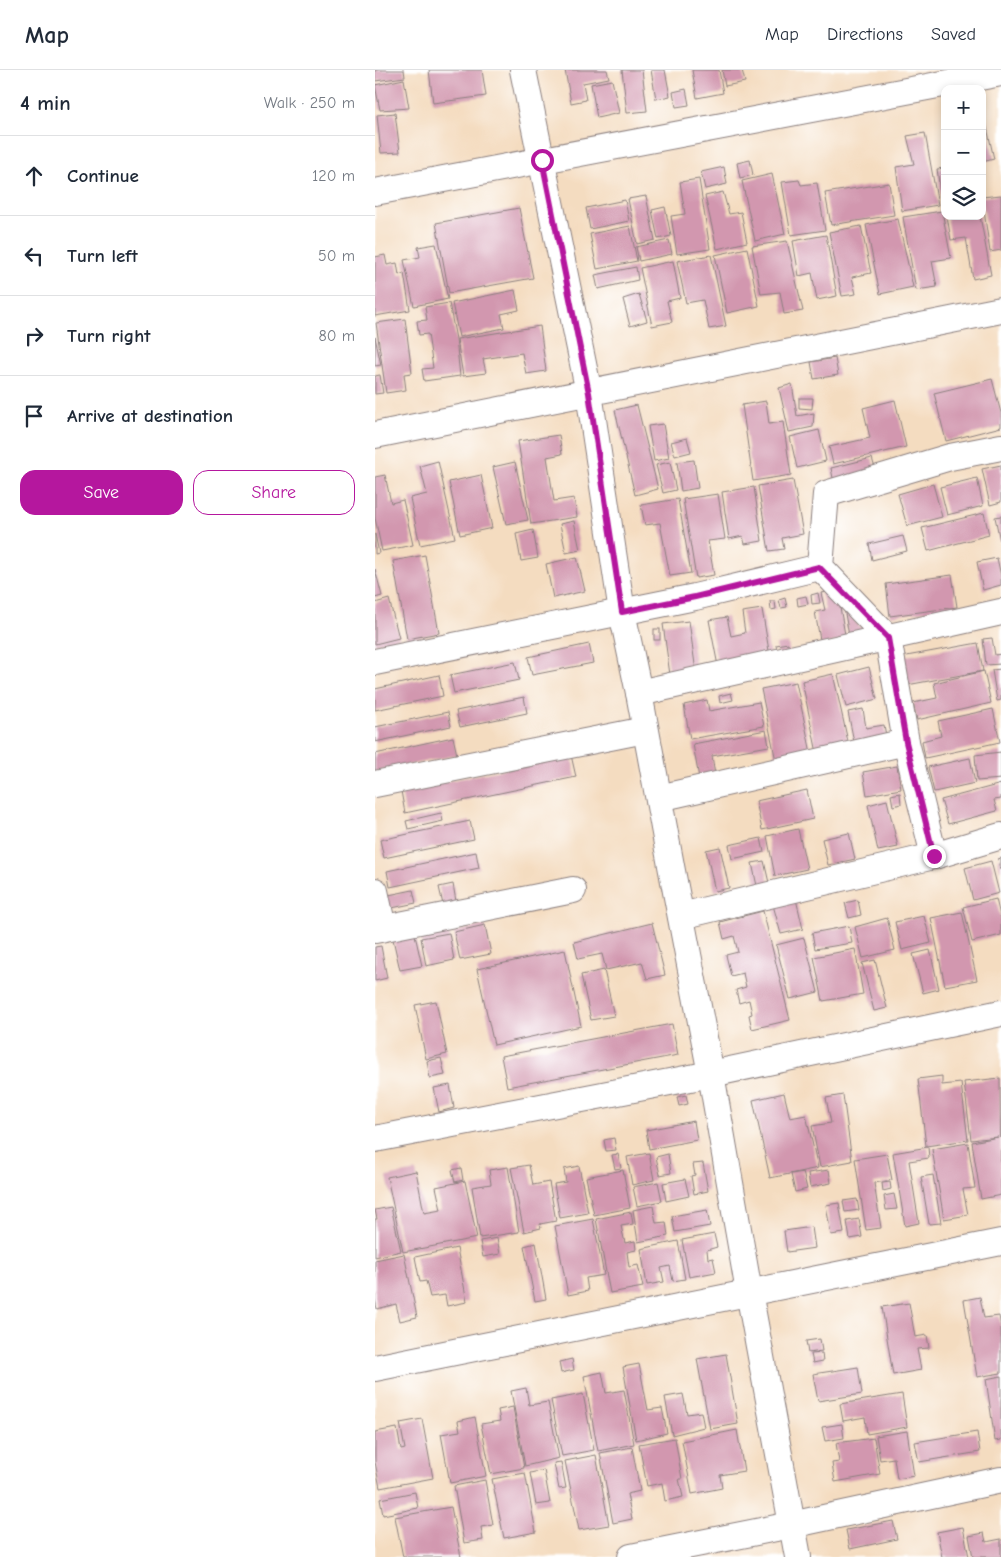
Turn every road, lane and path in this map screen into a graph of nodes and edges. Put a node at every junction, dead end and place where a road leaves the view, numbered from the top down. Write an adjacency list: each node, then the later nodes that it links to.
1 (523, 70): 3 (street)
2 (1001, 73): 3 (street)
3 (542, 160): 4 (street); 6 (street)
4 (375, 192)
5 (1001, 310): 6 (street)
6 (589, 393): 7 (street); 10 (street)
7 (375, 434)
8 (1001, 447): 9 (street)
9 (819, 567): 10 (street); 12 (street)
10 (622, 612): 13 (street); 14 (street)
11 (1001, 612): 12 (street)
12 (888, 638): 14 (street); 16 (street)
13 (375, 662)
14 (639, 693): 15 (street)
15 (645, 730): 17 (street); 18 (street)
16 (906, 742): 18 (street); 20 (street)
17 (375, 784)
18 (659, 798): 23 (street)
19 (1001, 836): 20 (street)
20 (934, 856): 23 (street)
21 (573, 890): 24 (street)
22 (375, 891): 24 (street)
23 (681, 916): 26 (street)
24 (379, 929)
25 (1001, 1013): 26 (street)
26 (711, 1074): 27 (street); 29 (street)
27 (375, 1139)
28 (1001, 1242): 29 (street)
29 (749, 1292): 30 (street); 32 (street)
30 (375, 1368)
31 (1001, 1480): 32 (street)
32 (791, 1525): 33 (street); 34 (street)
33 (631, 1557)
34 (798, 1557)

